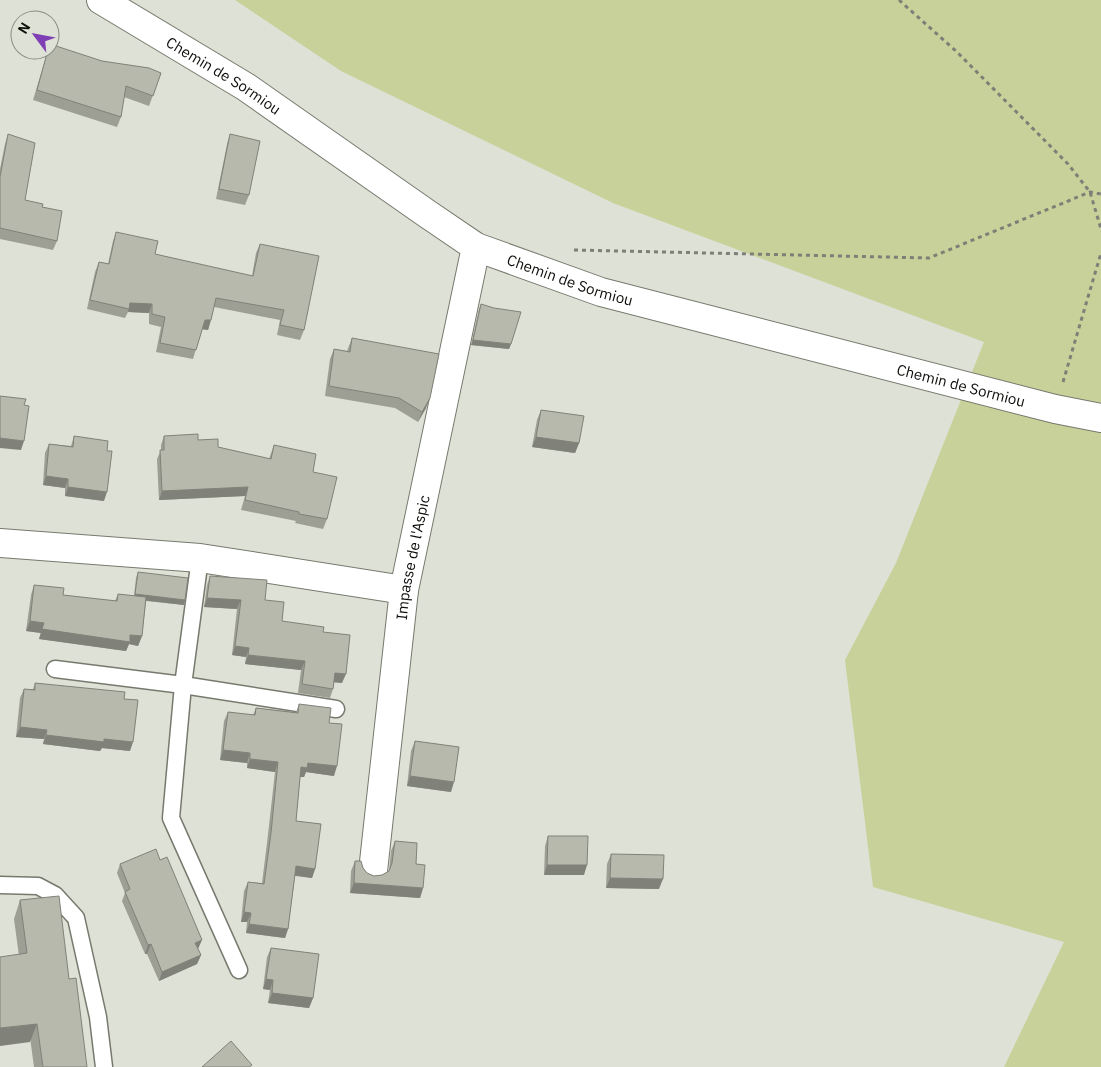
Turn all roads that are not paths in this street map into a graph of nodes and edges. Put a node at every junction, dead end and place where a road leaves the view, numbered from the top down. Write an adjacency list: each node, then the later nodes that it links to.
1 (101, 0): 2 (street, Chemin de Sormiou)
2 (476, 247): 3 (street, Chemin de Sormiou); 6 (street, Impasse de l'Aspic)
3 (1101, 418)
4 (0, 543): 5 (street)
5 (200, 558): 6 (street); 8 (lane)
6 (404, 590): 10 (street, Impasse de l'Aspic)
7 (55, 669): 8 (lane)
8 (183, 685): 9 (lane); 12 (lane)
9 (336, 709)
10 (373, 871)
11 (0, 885): 13 (lane)
12 (239, 970)
13 (104, 1067)

